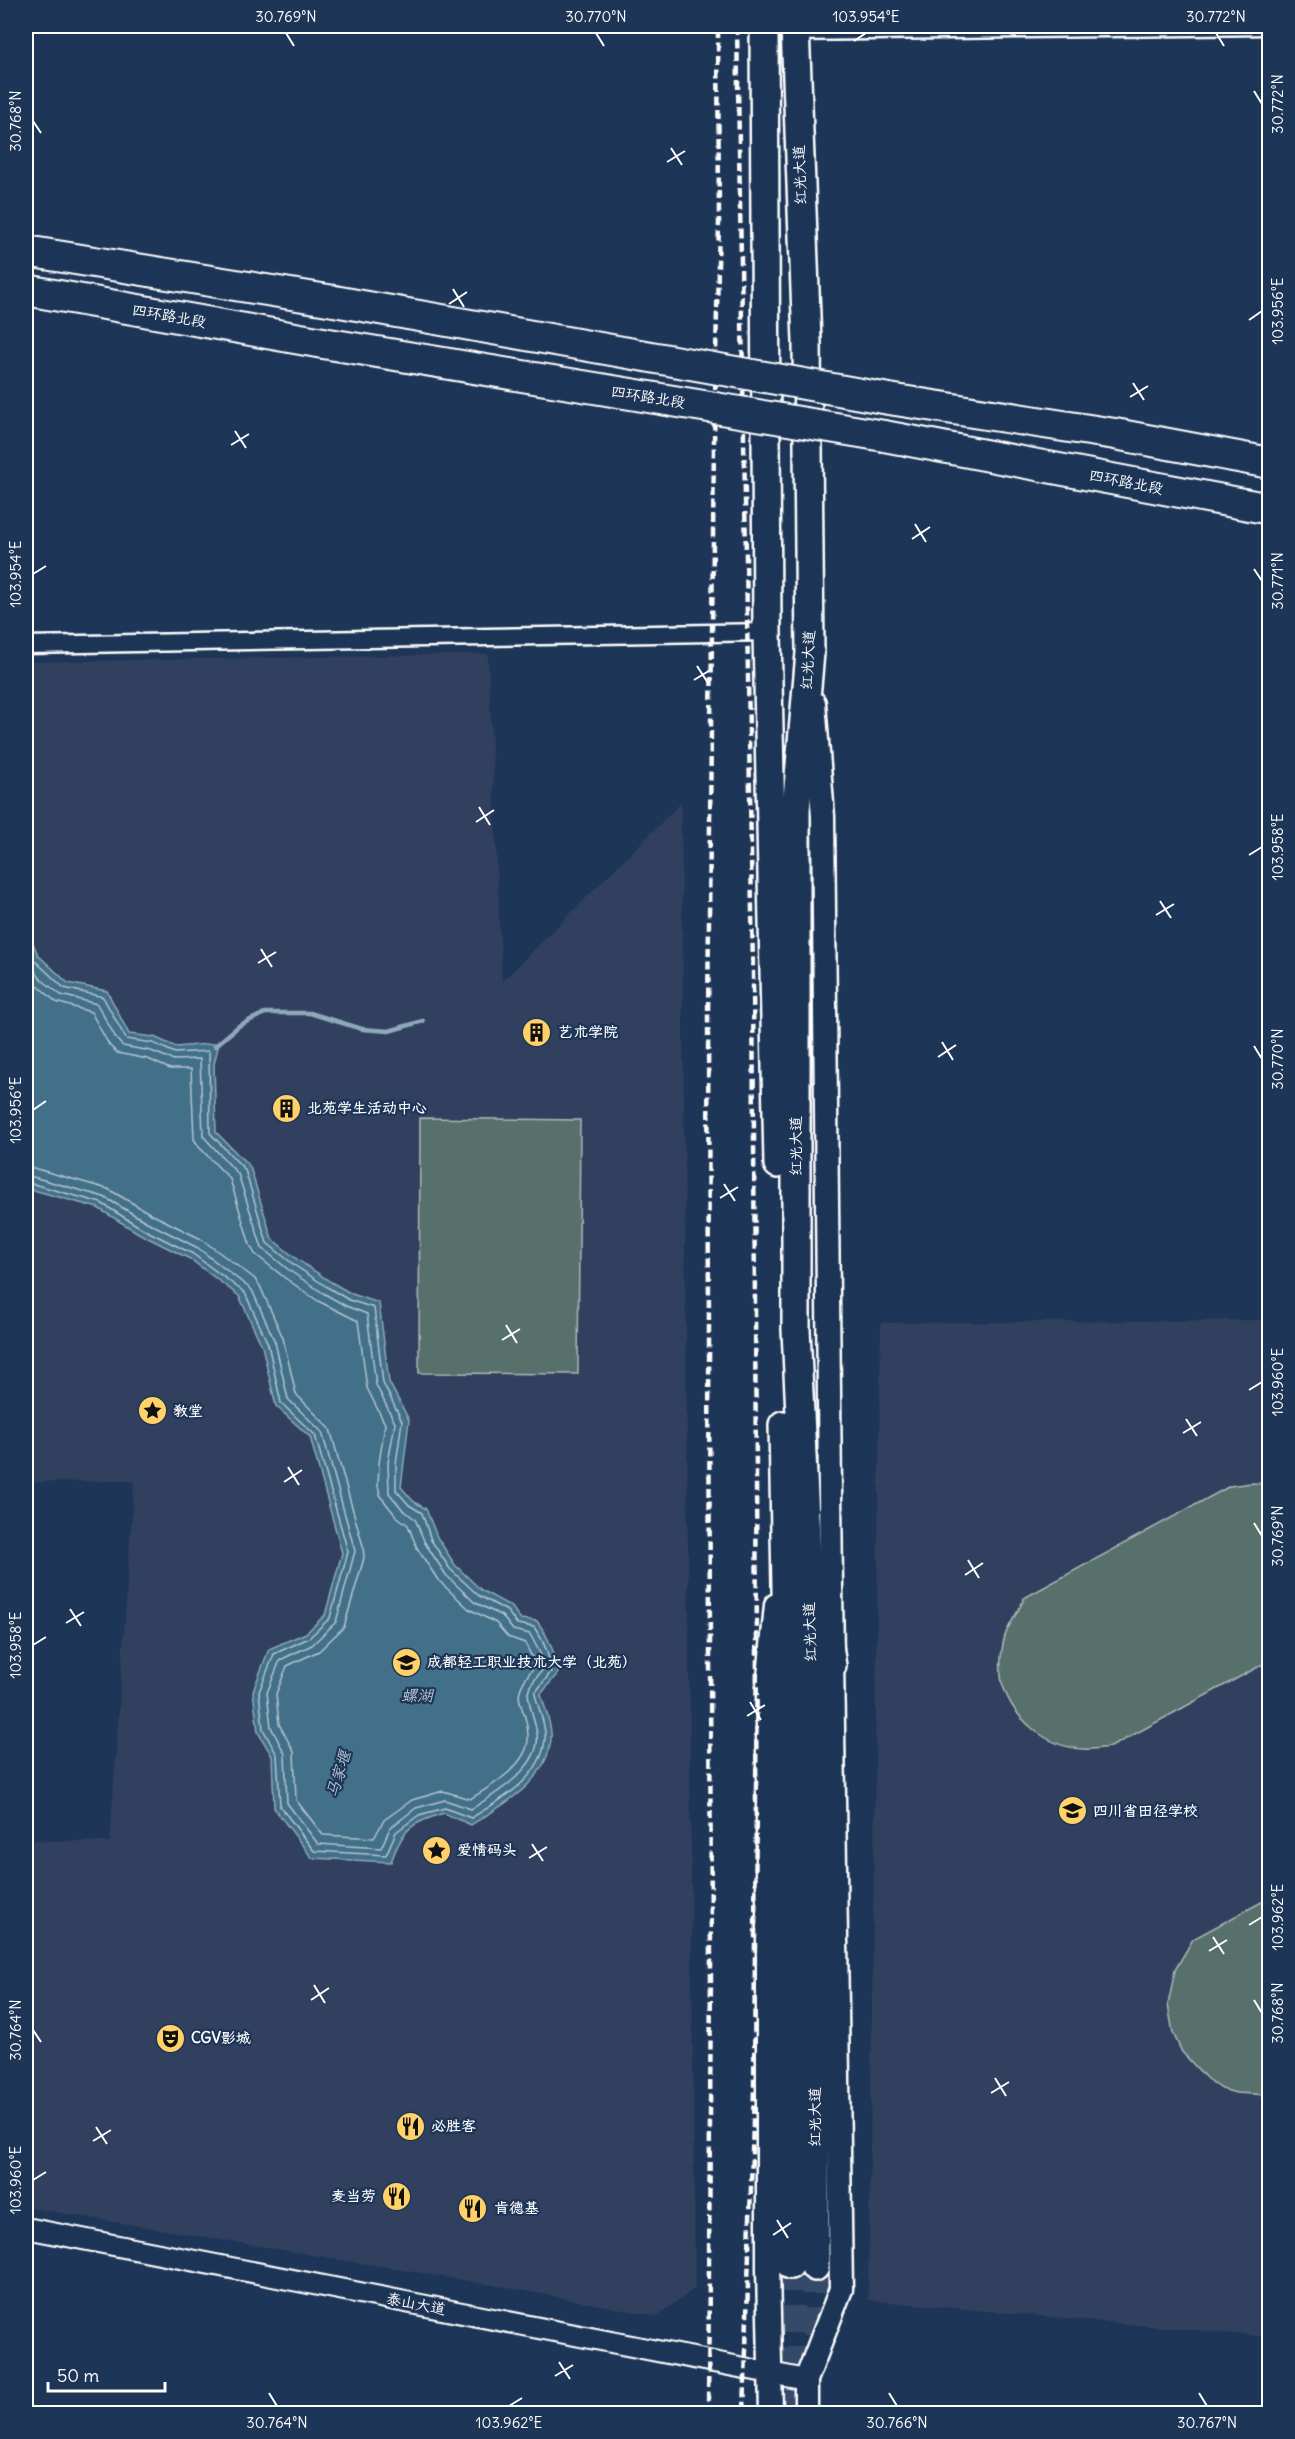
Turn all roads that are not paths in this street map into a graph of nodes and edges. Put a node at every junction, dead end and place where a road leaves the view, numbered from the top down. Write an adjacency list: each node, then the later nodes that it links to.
1 (764, 26): 8 (highway, 红光大道)
2 (1269, 26): 3 (street)
3 (795, 29): 10 (highway, 红光大道)
4 (26, 251): 6 (highway, bridge)
5 (26, 290): 7 (highway, 四环路北段, bridge)
6 (1269, 463)
7 (1269, 509)
8 (767, 632): 9 (street); 12 (highway, 红光大道)
9 (26, 645)
10 (810, 653): 11 (highway, 红光大道); 13 (main road)
11 (804, 1474): 12 (highway, 红光大道); 13 (highway)
12 (785, 1514): 15 (main road)
13 (832, 1666): 16 (main road)
14 (26, 2228): 15 (street, 泰山大道)
15 (771, 2373): 16 (street, 泰山大道); 17 (main road)
16 (806, 2380): 18 (main road)
17 (771, 2414)
18 (806, 2414)

